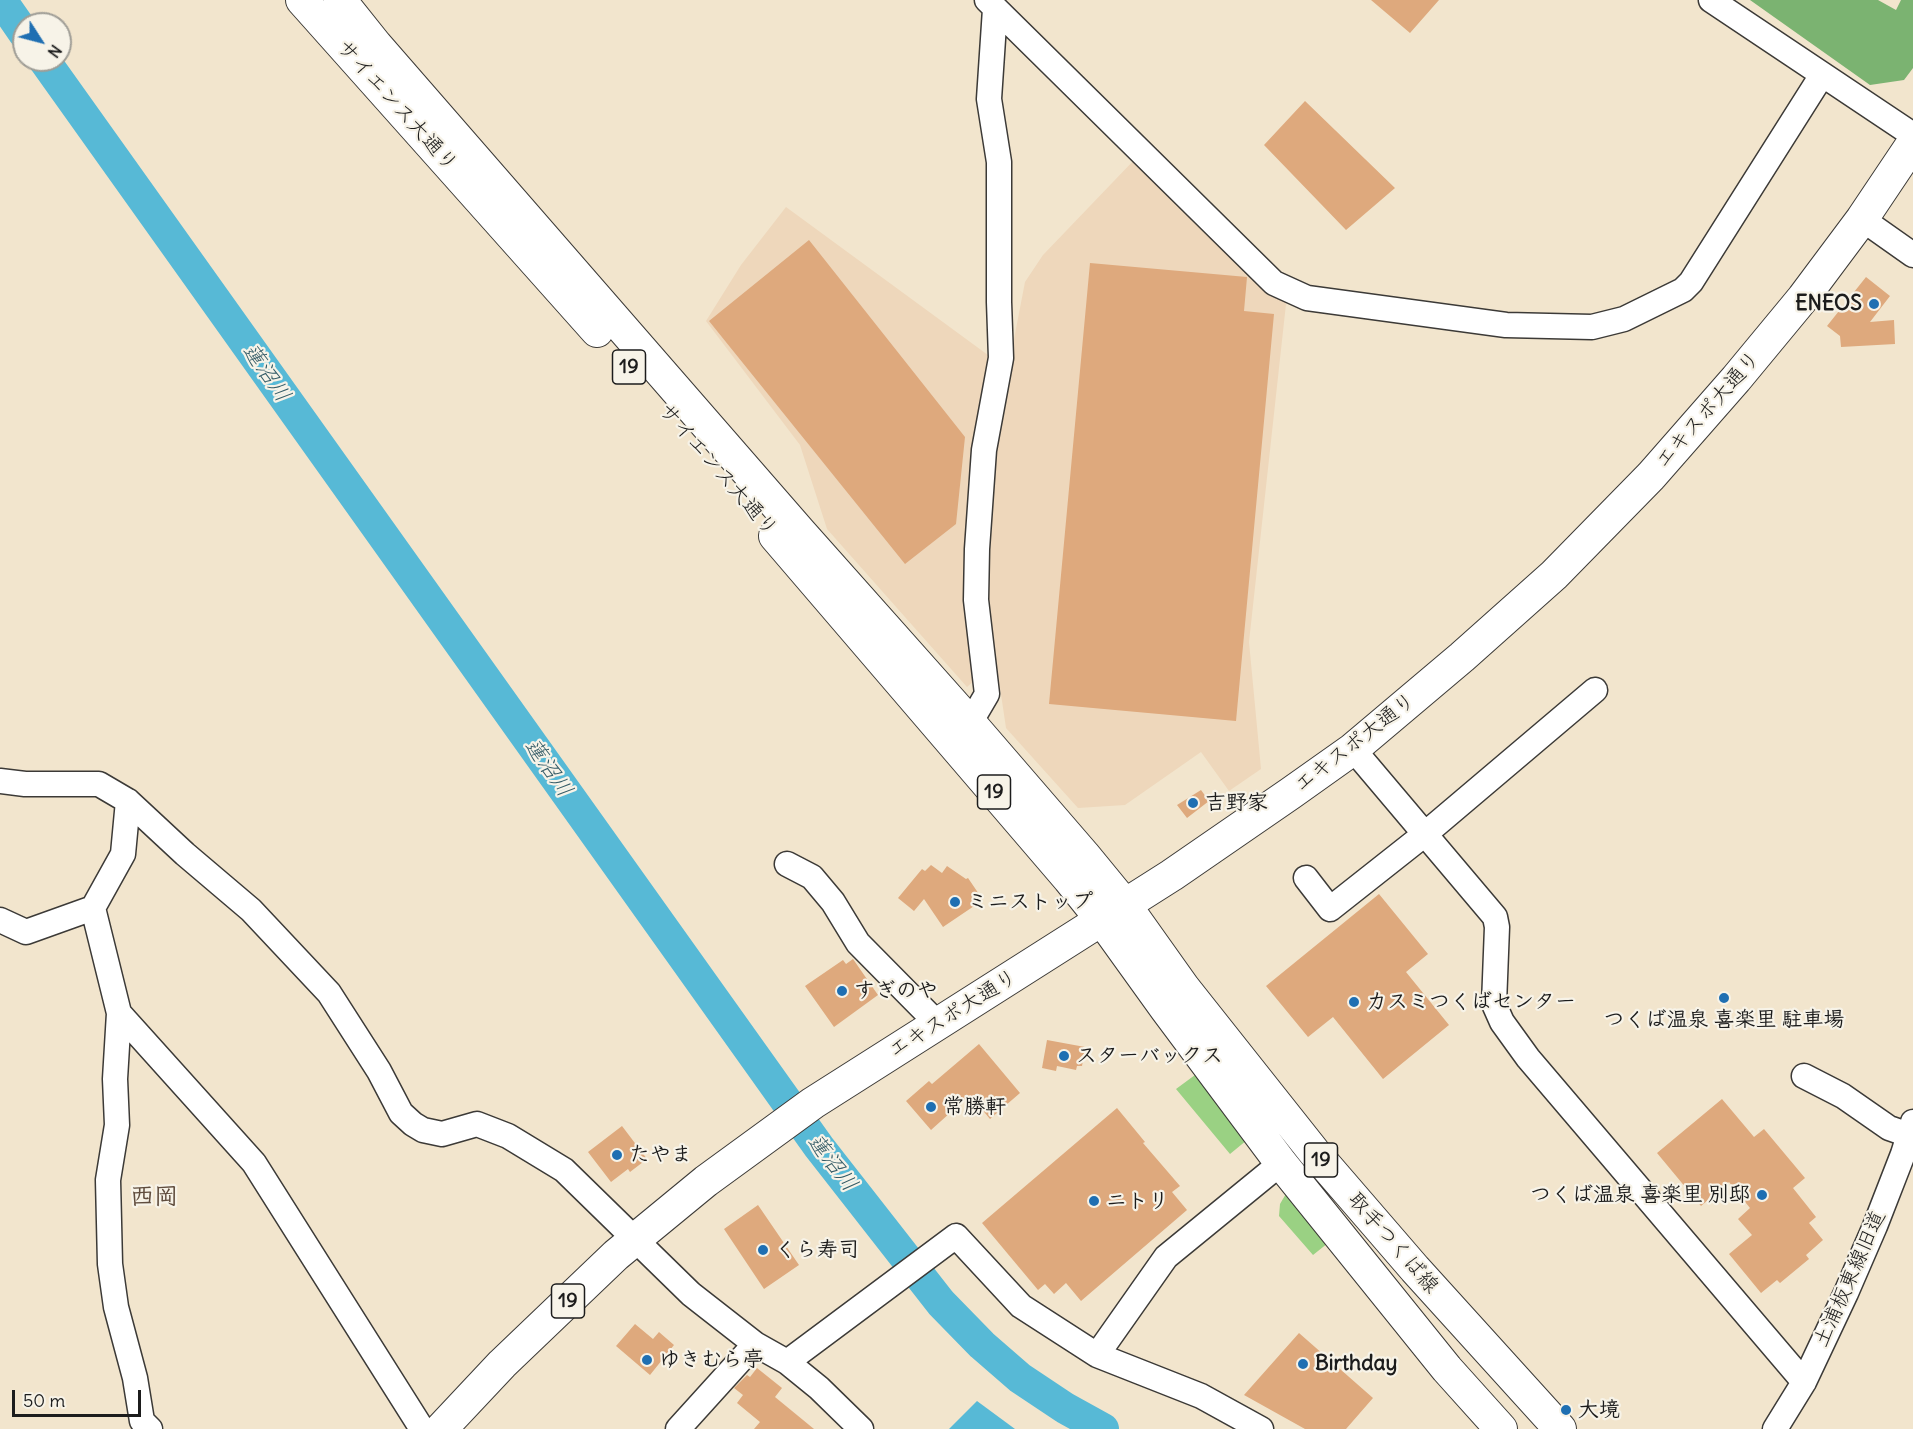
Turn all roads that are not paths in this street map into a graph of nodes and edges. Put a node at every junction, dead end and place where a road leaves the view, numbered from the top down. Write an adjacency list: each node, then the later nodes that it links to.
1 (302, 0): 11 (main road, サイエンス大通り / 19)
2 (340, 0): 11 (main road, サイエンス大通り / 19)
3 (1711, 0): 5 (street)
4 (991, 5): 5 (street); 11 (street)
5 (1822, 75): 6 (street)
6 (1913, 135)
7 (1913, 143): 8 (main road, エキスポ大通り)
8 (1862, 219): 9 (street); 12 (main road, エキスポ大通り)
9 (1913, 255)
10 (1595, 690): 15 (street)
11 (960, 731): 19 (main road, サイエンス大通り / 19)
12 (1353, 749): 15 (street); 19 (main road, エキスポ大通り)
13 (0, 781): 14 (street)
14 (128, 801): 18 (street); 26 (street)
15 (1425, 834): 17 (street); 30 (street)
16 (787, 864): 22 (street)
17 (1306, 878)
18 (93, 908): 20 (street); 21 (street)
19 (1114, 913): 22 (main road, エキスポ大通り / 19); 25 (main road, 取手つくば線 / 19); 38 (main road, 取手つくば線 / 19)
20 (0, 920)
21 (119, 1013): 31 (street); 32 (street)
22 (938, 1024): 26 (main road, エキスポ大通り / 19)
23 (1804, 1076): 24 (street)
24 (1911, 1128): 30 (street, 土浦板東線旧道)
25 (1281, 1163): 28 (street); 37 (main road, 取手つくば線 / 19)
26 (635, 1239): 27 (street); 33 (main road, エキスポ大通り / 19)
27 (755, 1344): 29 (street); 34 (street)
28 (1097, 1355): 29 (street); 36 (street)
29 (787, 1362): 35 (street)
30 (1804, 1382): 39 (street, 土浦板東線旧道)
31 (150, 1429)
32 (422, 1429)
33 (441, 1429)
34 (678, 1429)
35 (861, 1429)
36 (1261, 1429)
37 (1501, 1429)
38 (1560, 1429)
39 (1775, 1429)

